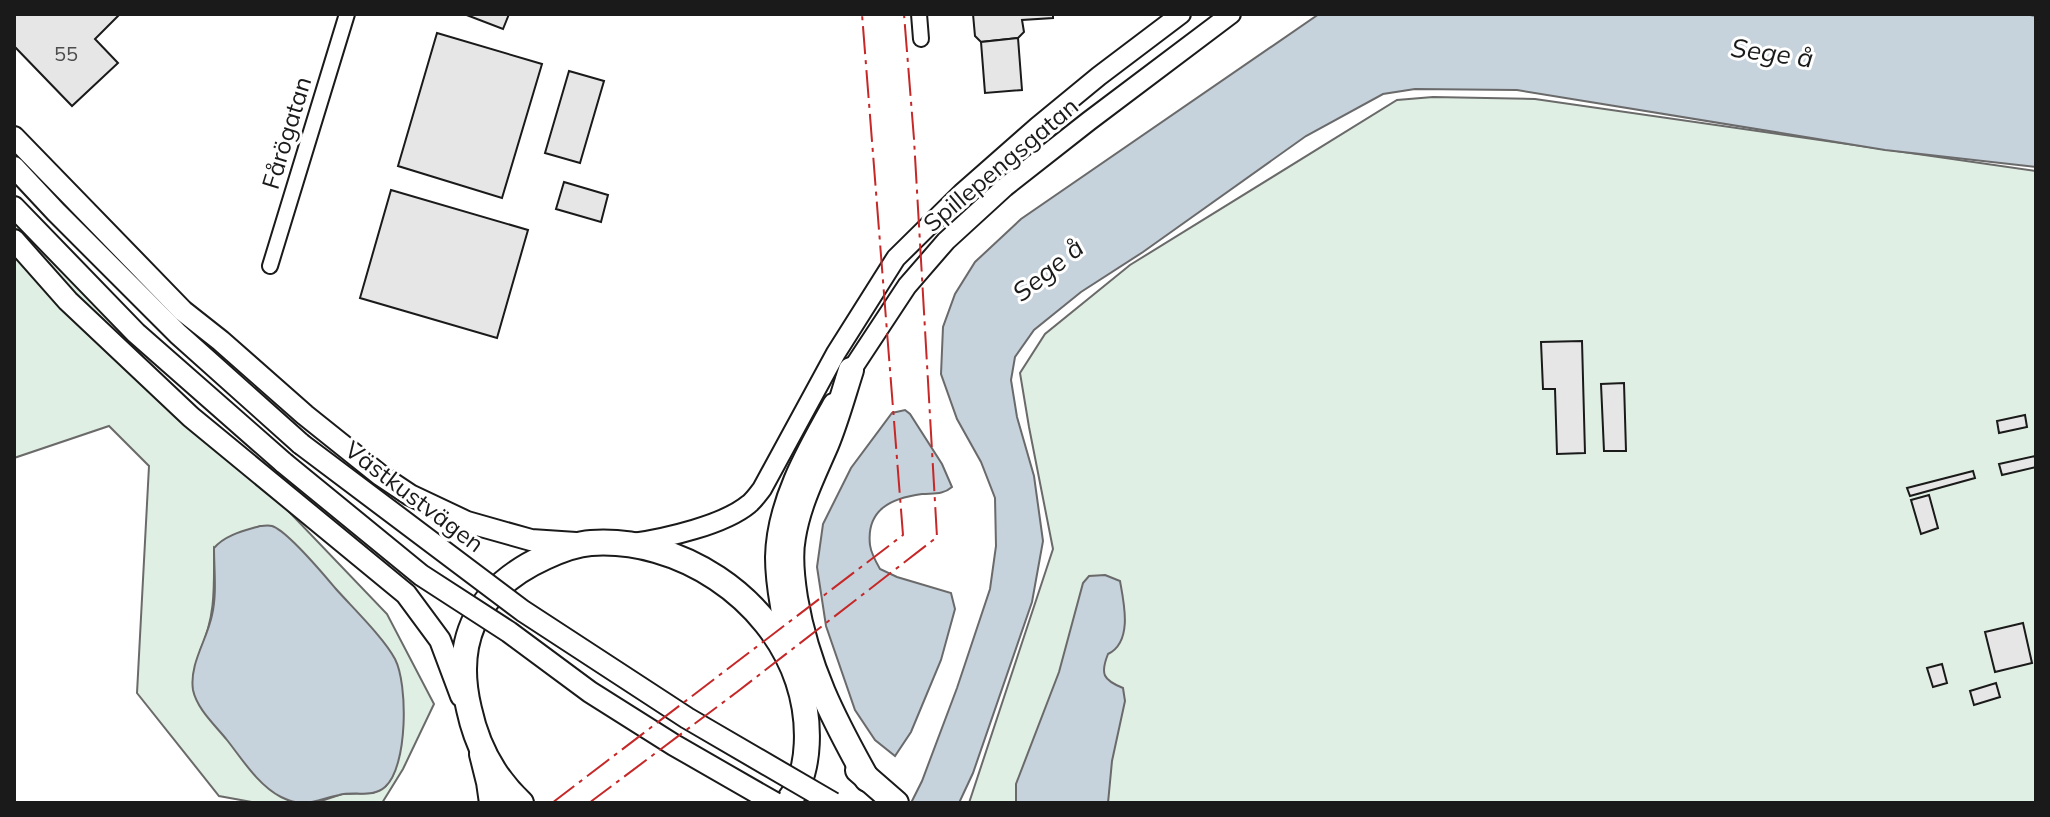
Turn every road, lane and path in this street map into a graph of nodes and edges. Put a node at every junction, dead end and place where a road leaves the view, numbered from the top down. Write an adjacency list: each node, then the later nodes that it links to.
1 (347, 14): 10 (street, Fårögatan)
2 (919, 14): 5 (street)
3 (1181, 14): 13 (street, Spillepengsgatan)
4 (1231, 14): 11 (street, Spillepengsgatan)
5 (921, 39)
6 (14, 137): 12 (main road)
7 (14, 167): 23 (main road, Västkustvägen, bridge)
8 (14, 207): 21 (main road, bridge)
9 (14, 240): 16 (main road)
10 (270, 266)
11 (851, 370): 14 (street, Spillepengsgatan); 18 (highway)
12 (588, 543): 13 (highway); 16 (highway)
13 (622, 544): 14 (highway)
14 (791, 661): 15 (highway)
15 (801, 690): 18 (highway); 22 (highway)
16 (471, 718): 17 (highway)
17 (483, 754): 19 (highway); 20 (highway)
18 (867, 779): 24 (highway)
19 (493, 803)
20 (521, 803)
21 (775, 803)
22 (787, 803)
23 (833, 803)
24 (896, 803)

